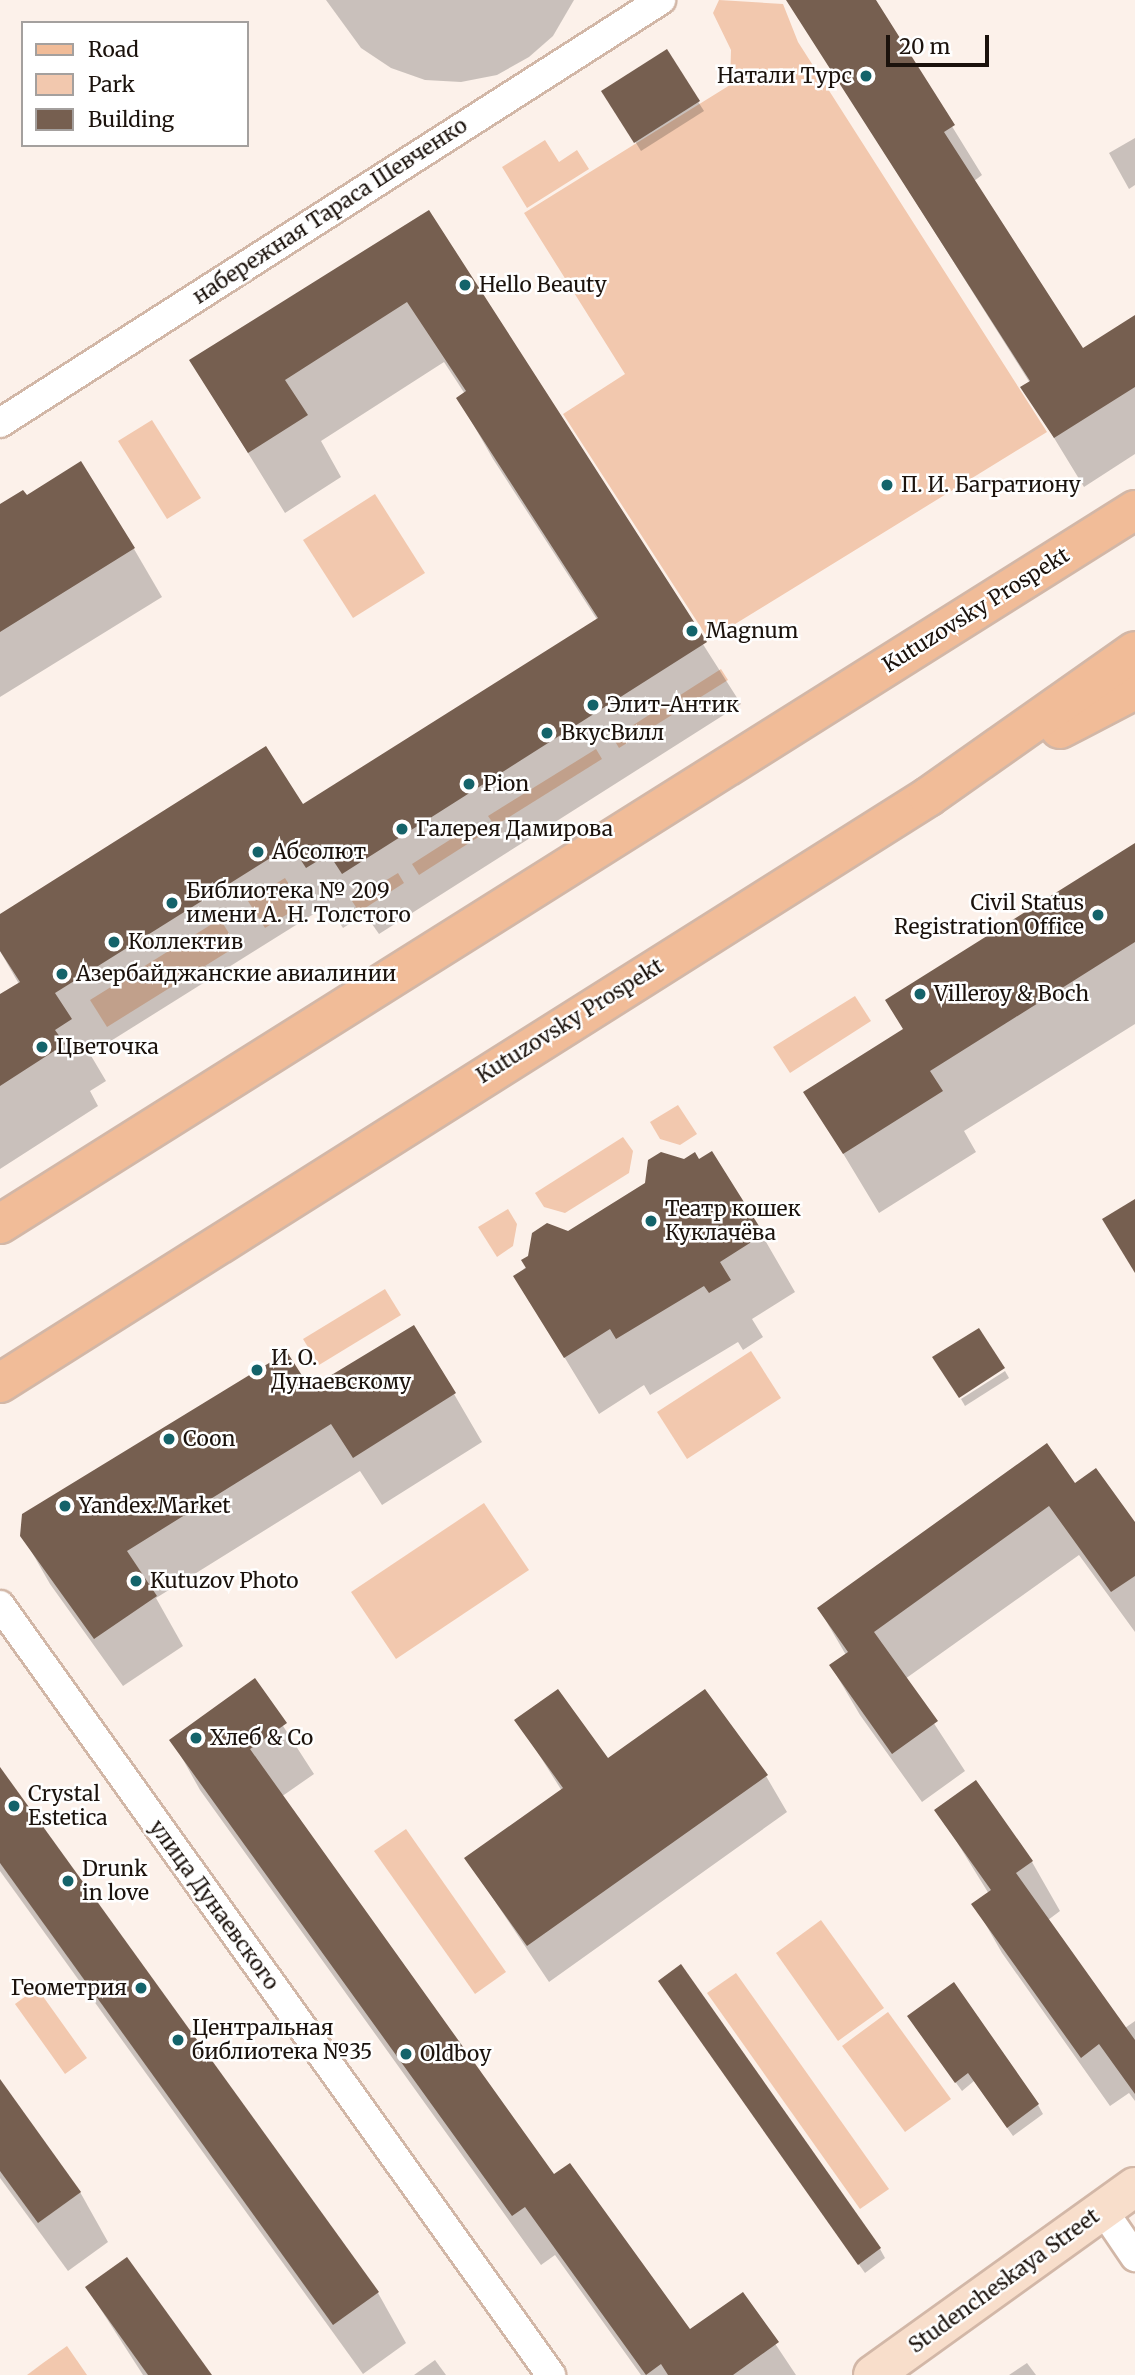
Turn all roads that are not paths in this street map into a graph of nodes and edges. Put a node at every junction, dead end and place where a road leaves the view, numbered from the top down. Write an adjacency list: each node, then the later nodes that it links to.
1 (661, 0): 2 (street, набережная Тараса Шевченко)
2 (0, 423)
3 (1135, 510): 7 (main road, Kutuzovsky Prospekt)
4 (1135, 651): 6 (main road, Kutuzovsky Prospekt)
5 (1135, 690): 6 (main road)
6 (928, 797): 8 (main road, Kutuzovsky Prospekt)
7 (0, 1224)
8 (0, 1383)
9 (0, 1605): 13 (street, улица Дунаевского)
10 (1135, 2188): 11 (street, Studencheskaya Street)
11 (1103, 2210): 12 (street); 14 (street, Studencheskaya Street)
12 (1135, 2256)
13 (551, 2375)
14 (873, 2375)

